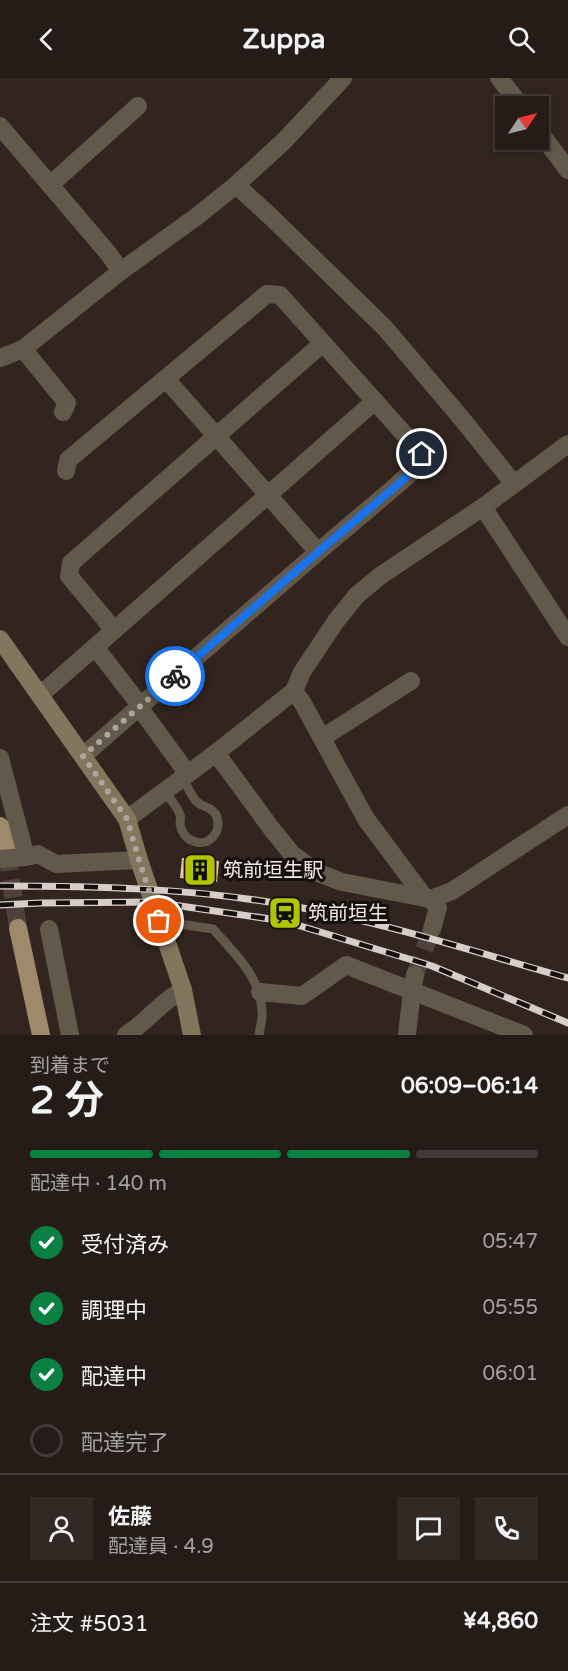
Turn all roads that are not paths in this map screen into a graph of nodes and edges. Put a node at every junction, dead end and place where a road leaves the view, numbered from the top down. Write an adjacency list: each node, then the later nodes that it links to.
1 (343, 78): 9 (street)
2 (499, 78): 3 (street)
3 (513, 96)
4 (138, 106): 8 (street)
5 (0, 126): 8 (street)
6 (549, 145): 7 (street)
7 (568, 170)
8 (50, 185): 10 (street)
9 (236, 185): 10 (street); 20 (street)
10 (121, 271): 12 (street)
11 (323, 343): 14 (street); 15 (street); 17 (street)
12 (23, 349): 13 (street); 16 (street)
13 (0, 358)
14 (166, 379): 17 (street); 19 (street)
15 (375, 401): 21 (street); 23 (street)
16 (63, 412)
17 (216, 436): 21 (street); 24 (street)
18 (568, 444): 20 (street)
19 (66, 471)
20 (514, 484): 22 (street)
21 (267, 495): 23 (street); 24 (street)
22 (483, 507): 25 (street); 29 (street)
23 (318, 552): 31 (street)
24 (114, 630): 27 (street)
25 (568, 637)
26 (0, 639): 30 (street)
27 (95, 647): 30 (street); 31 (street)
28 (411, 681): 32 (street)
29 (294, 691): 32 (street); 33 (street)
30 (40, 695): 34 (street)
31 (139, 707): 34 (street); 36 (street)
32 (322, 738): 44 (street)
33 (216, 753): 36 (street); 44 (street)
34 (83, 756): 39 (street)
35 (0, 758): 42 (street)
36 (185, 776): 37 (street); 37 (lane)
37 (165, 792): 39 (street)
38 (568, 814): 44 (street)
39 (127, 819): 43 (street)
40 (0, 826): 41 (main road)
41 (4, 856): 42 (street, bridge)
42 (26, 857): 43 (street)
43 (139, 860): 45 (street)
44 (428, 898): 48 (street)
45 (159, 921): 50 (street); 51 (lane)
46 (18, 928): 52 (main road)
47 (49, 929): 53 (street)
48 (432, 929)
49 (413, 983): 51 (street); 57 (street); 58 (street)
50 (183, 990): 54 (street); 55 (street)
51 (260, 992): 56 (lane)
52 (41, 1035)
53 (70, 1035)
54 (126, 1035)
55 (192, 1035)
56 (259, 1035)
57 (407, 1035)
58 (524, 1035)

